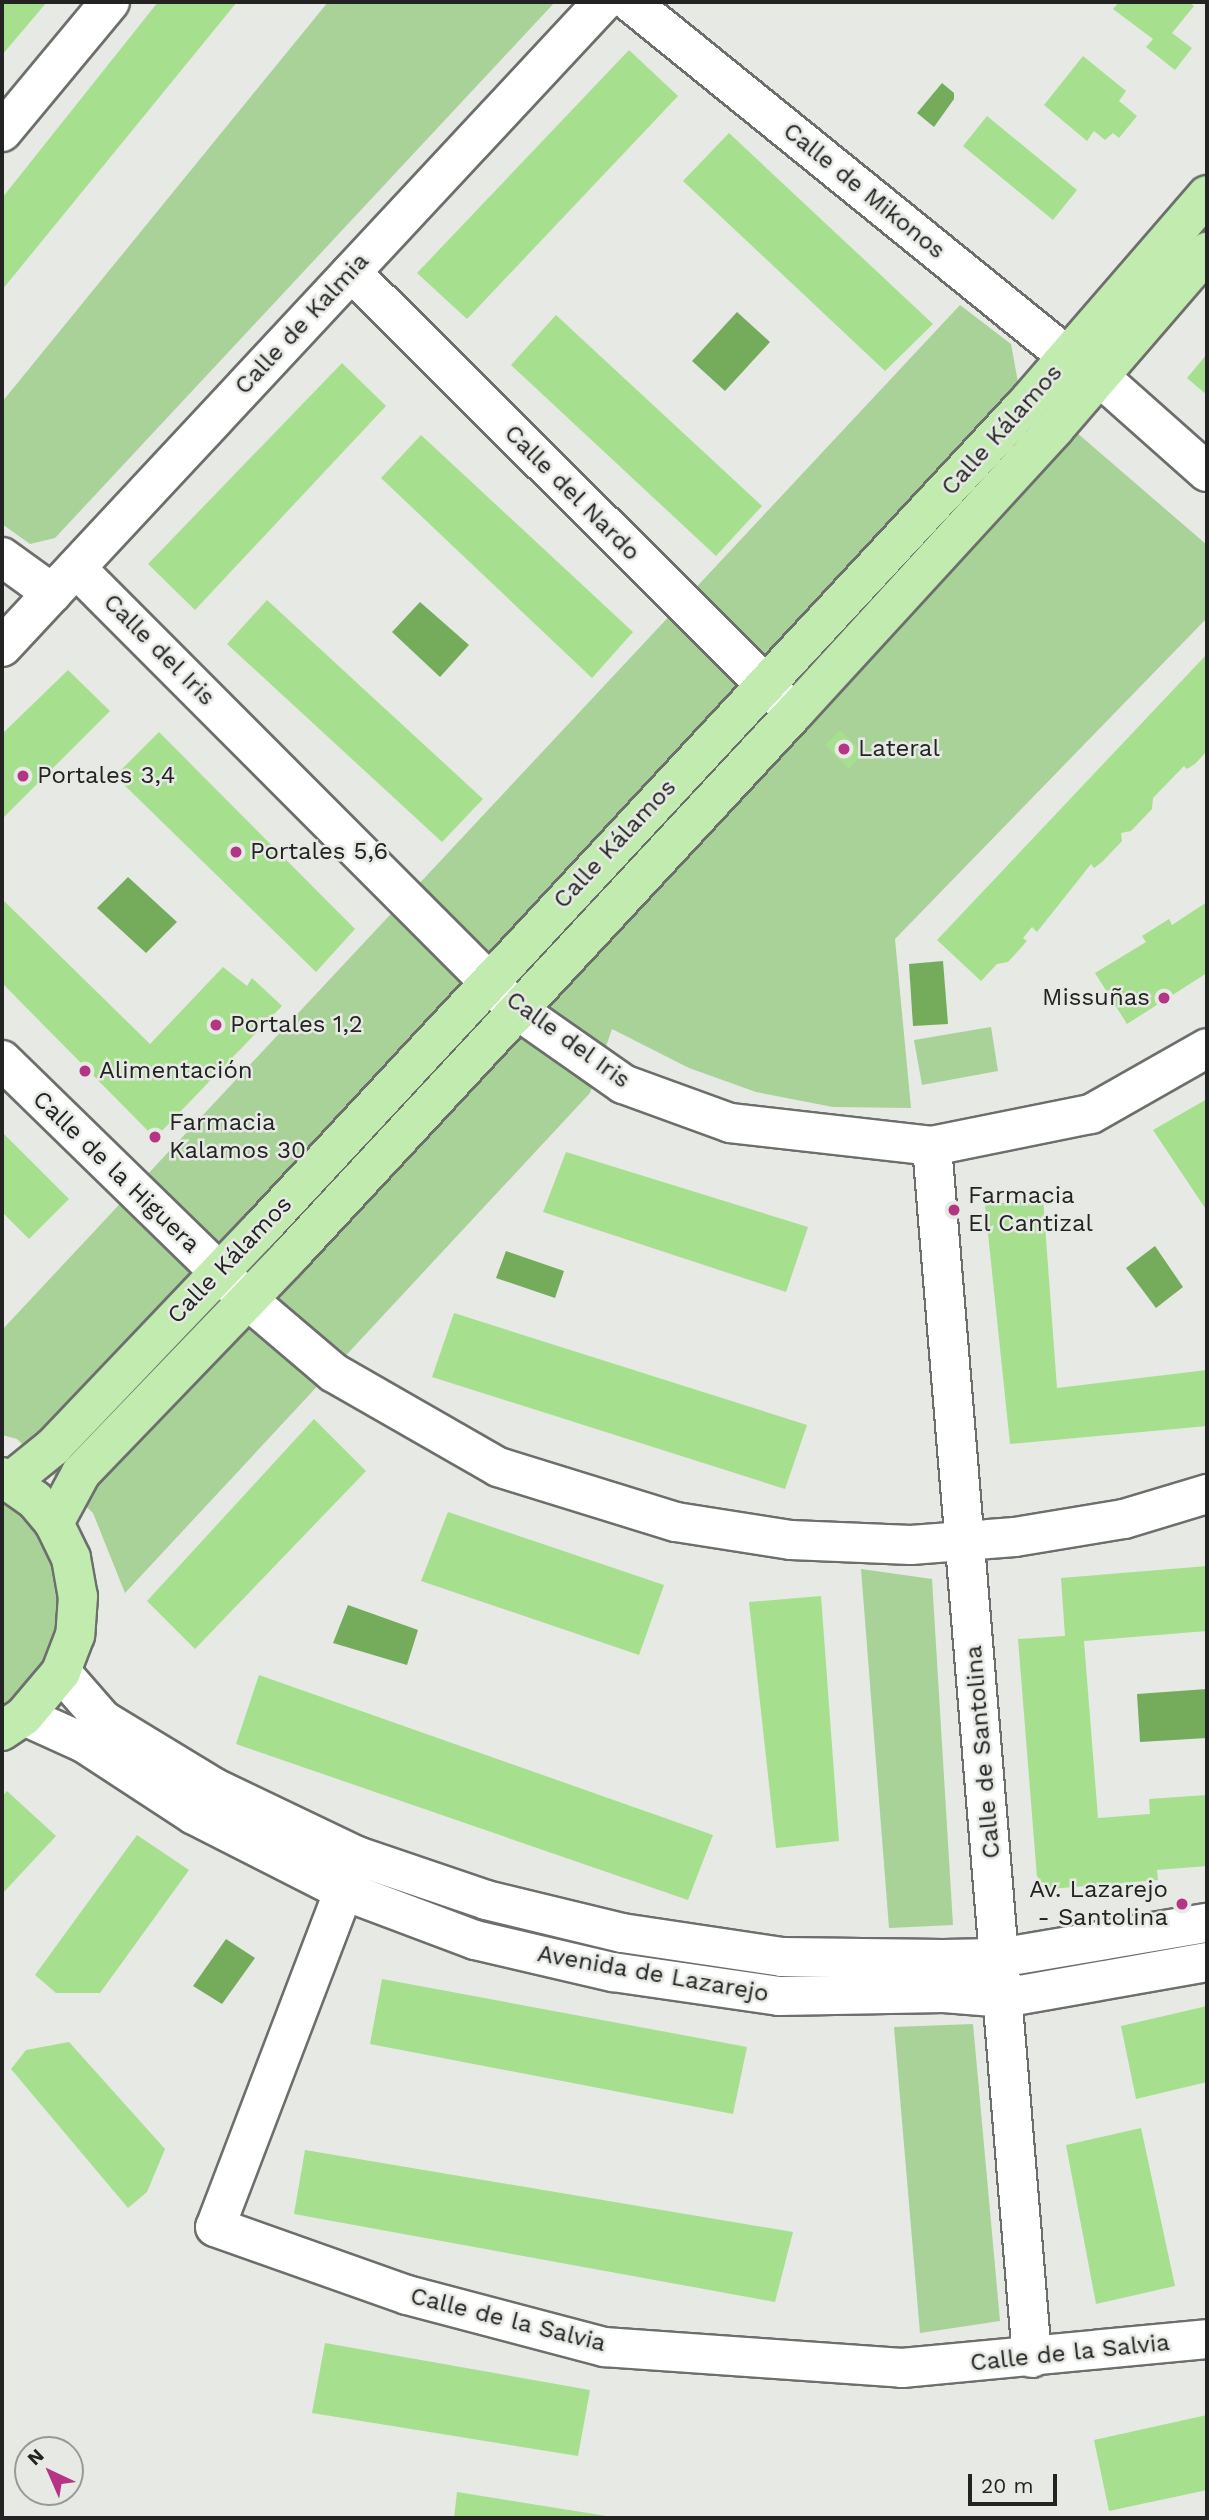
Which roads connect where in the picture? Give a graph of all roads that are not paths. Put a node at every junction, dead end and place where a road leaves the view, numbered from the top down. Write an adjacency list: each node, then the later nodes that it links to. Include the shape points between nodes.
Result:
1 (110, 2): 4 (street)
2 (603, 2): 7 (street, Calle de Kalmia)
3 (631, 2): 8 (street, Calle de Mikonos)
4 (2, 132)
5 (1207, 195): 8 (main road, Calle Kálamos)
6 (1207, 253): 9 (main road, Calle Kálamos)
7 (351, 272): 12 (street, Calle de Kalmia); 14 (street, Calle del Nardo)
8 (1068, 357): 9 (street, Calle de Mikonos); 14 (main road, Calle Kálamos)
9 (1100, 377): 10 (street, Calle de Mikonos); 15 (main road, Calle Kálamos)
10 (1207, 472)
11 (2, 558): 12 (street, Calle del Iris)
12 (64, 580): 13 (street, Calle de Kalmia); 16 (street, Calle del Iris)
13 (2, 647)
14 (764, 686): 15 (street, Calle del Nardo); 16 (main road, Calle Kálamos)
15 (794, 713): 17 (main road, Calle Kálamos)
16 (488, 979): 17 (street, Calle del Iris); 21 (main road, Calle Kálamos)
17 (516, 1009): 20 (street, Calle del Iris, via 623,1084 730,1123); 22 (main road, Calle Kálamos)
18 (1207, 1048): 20 (street, Calle del Iris, via 1091,1114)
19 (2, 1060): 21 (street, Calle de la Higuera)
20 (932, 1146): 26 (street, Calle de Santolina)
21 (218, 1272): 22 (street, Calle de la Higuera); 23 (main road, Calle Kálamos, via 53,1447)
22 (247, 1299): 25 (main road, Calle Kálamos, via 81,1473); 26 (street, Calle de la Higuera, via 334,1373 498,1467 676,1522 791,1540 911,1545)
23 (6, 1479): 25 (main road)
24 (1207, 1493): 26 (street, Calle de la Higuera, via 1124,1519)
25 (54, 1523): 27 (main road, via 71,1558 78,1596 75,1635)
26 (966, 1542): 32 (street, Calle de Santolina)
27 (61, 1672): 28 (main road); 29 (street, Avenida de Lazarejo, via 103,1720 212,1787)
28 (13, 1723): 30 (street, Avenida de Lazarejo, via 84,1743 194,1815)
29 (357, 1856): 30 (street, Calle de la Salvia); 32 (street, Avenida de Lazarejo, via 486,1900 622,1933 782,1957)
30 (342, 1890): 34 (street, Avenida de Lazarejo, via 475,1940 613,1972 779,1996 944,1993); 36 (street, Calle de la Salvia, via 215,2227 407,2295 604,2347 902,2368)
31 (1207, 1923): 32 (street, Avenida de Lazarejo)
32 (999, 1958): 34 (street, Calle de Santolina)
33 (1207, 1962): 34 (street, Avenida de Lazarejo)
34 (1003, 1998): 36 (street, Calle de Santolina)
35 (1207, 2339): 36 (street, Calle de la Salvia)
36 (1032, 2358)

